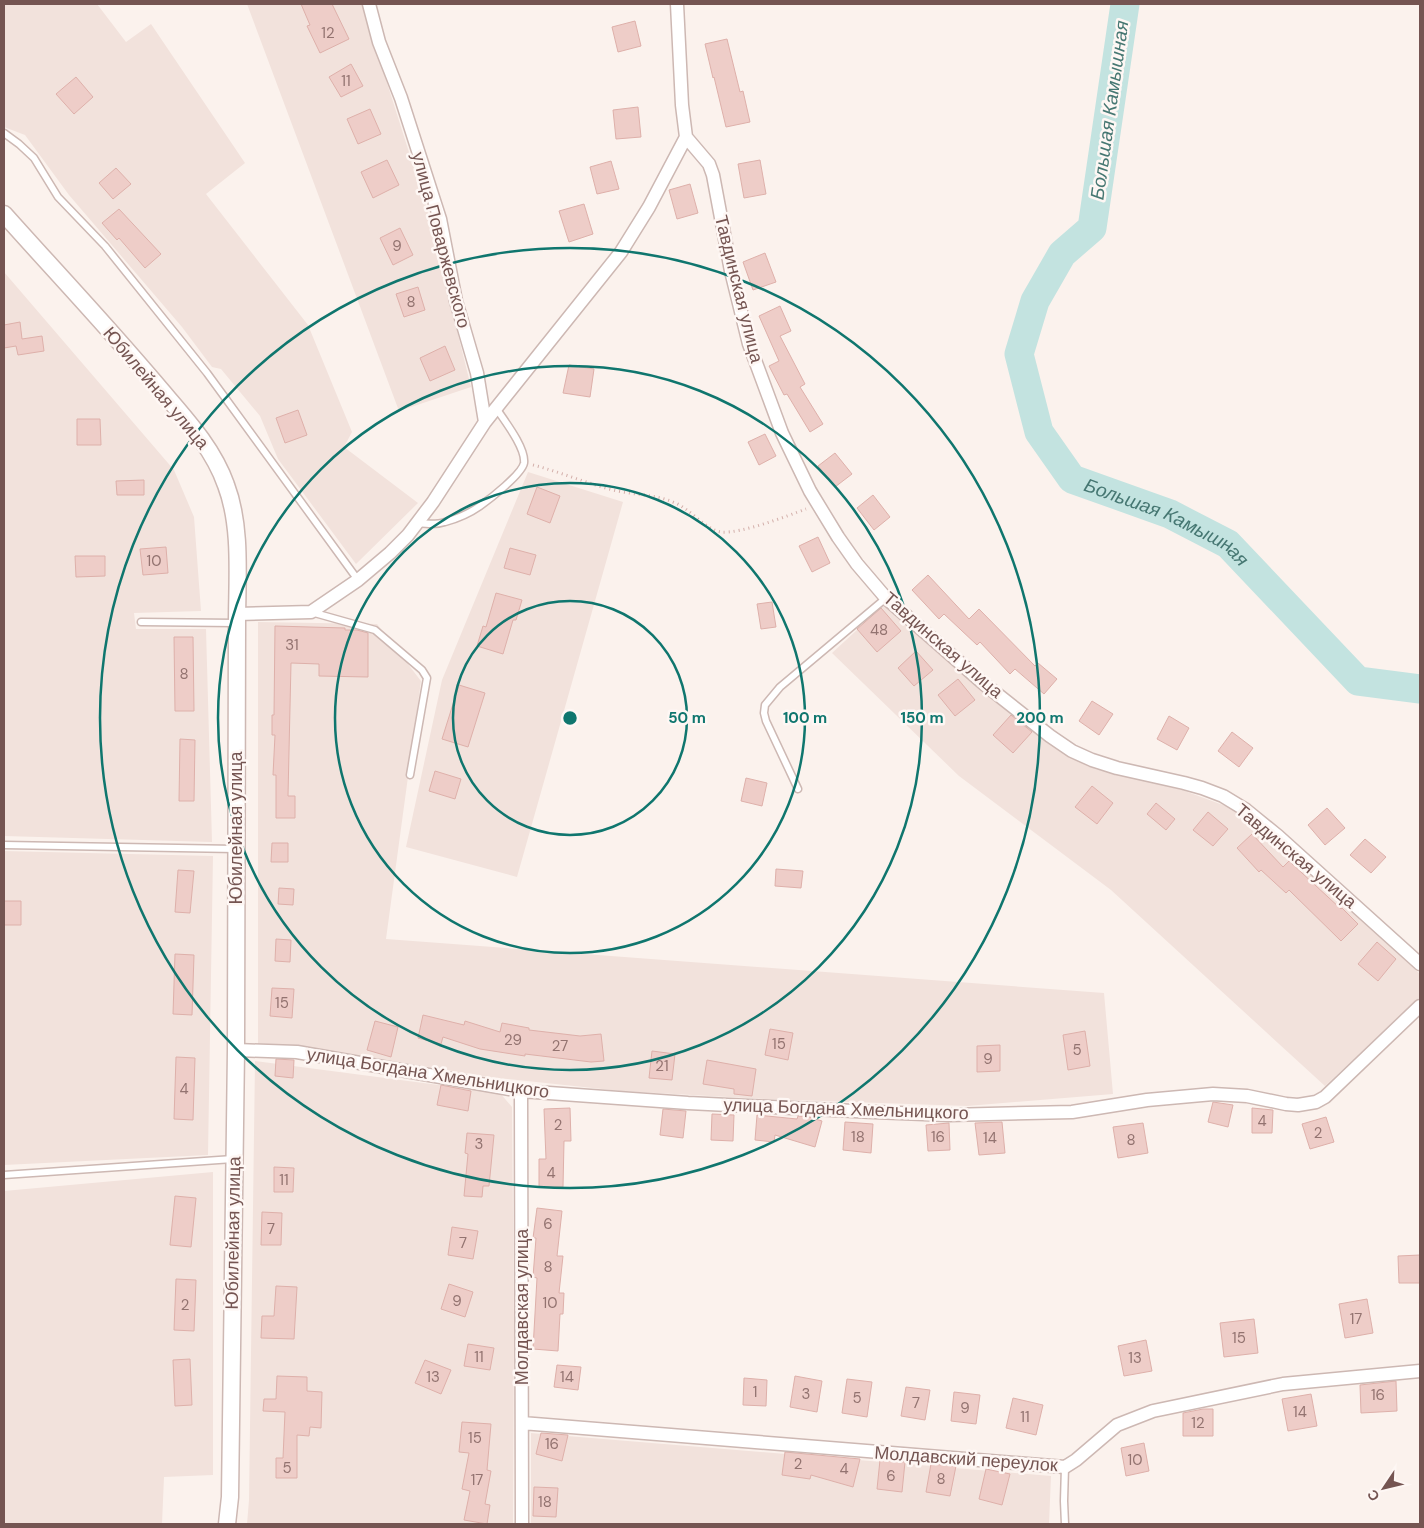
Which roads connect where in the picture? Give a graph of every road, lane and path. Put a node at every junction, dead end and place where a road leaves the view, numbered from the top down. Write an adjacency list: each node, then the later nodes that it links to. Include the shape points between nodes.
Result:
1 (369, 4): 7 (street, улица Поваржевского, via 440,219 456,301 477,373)
2 (677, 4): 4 (street)
3 (4, 134): 11 (lane, via 34,158 58,197 105,246 207,373)
4 (686, 137): 6 (street, via 621,252); 9 (street, Тавдинская улица, via 709,164 713,175 749,344 782,433)
5 (4, 214): 14 (street, Юбилейная улица, via 134,358 189,423 217,463 232,505 235,526)
6 (496, 408): 7 (street); 8 (lane, via 512,432)
7 (485, 422): 10 (street)
8 (524, 462): 9 (path, via 613,490 668,500 720,532 771,521); 10 (lane, via 511,480 480,506 444,523)
9 (818, 504): 12 (street, Тавдинская улица, via 857,564)
10 (418, 523): 11 (street)
11 (358, 580): 13 (street)
12 (886, 598): 17 (lane, via 780,687 765,705 766,721); 20 (street, Тавдинская улица, via 983,683 1072,751 1117,768 1202,788 1246,810)
13 (311, 612): 14 (street); 16 (lane, via 375,630 427,678)
14 (237, 618): 15 (lane); 19 (street, Юбилейная улица)
15 (141, 622)
16 (410, 775)
17 (798, 789)
18 (4, 845): 19 (lane)
19 (236, 849): 22 (street, Юбилейная улица)
20 (1420, 964)
21 (1420, 1006): 23 (street, улица Богдана Хмельницкого, via 1325,1097 1298,1105 1213,1094 1072,1112 949,1115 688,1103)
22 (236, 1050): 23 (street, улица Богдана Хмельницкого, via 297,1052); 24 (street, Юбилейная улица)
23 (521, 1091): 27 (street, Молдавская улица)
24 (233, 1158): 25 (lane); 29 (street, Юбилейная улица, via 230,1497)
25 (4, 1175)
26 (1420, 1371): 28 (street, Молдавский переулок, via 1283,1384 1153,1411 1117,1425)
27 (522, 1423): 28 (street, Молдавский переулок); 30 (street, Молдавская улица)
28 (1065, 1467): 31 (lane)
29 (227, 1524)
30 (522, 1524)
31 (1065, 1524)

